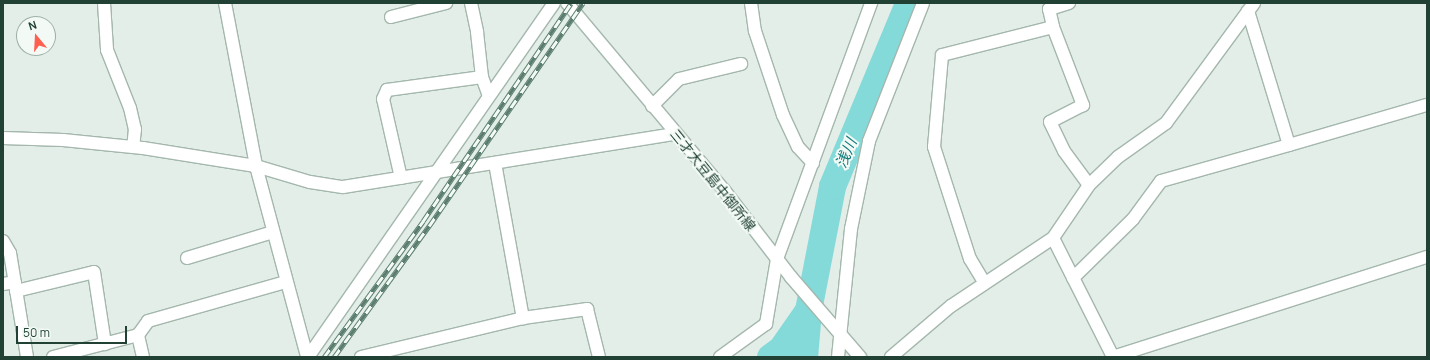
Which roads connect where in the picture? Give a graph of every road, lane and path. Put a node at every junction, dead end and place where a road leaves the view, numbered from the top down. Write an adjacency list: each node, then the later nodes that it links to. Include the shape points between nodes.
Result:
1 (104, 3): 22 (street, via 107,50 130,108 135,129)
2 (225, 3): 25 (street)
3 (446, 3): 12 (street)
4 (471, 3): 15 (street)
5 (554, 3): 16 (street)
6 (567, 3): 18 (street, 三才大豆島中御所線)
7 (751, 3): 23 (street, via 755,30 783,115 798,147)
8 (871, 3): 23 (street)
9 (923, 3): 41 (street, via 869,141 851,229)
10 (1070, 3): 13 (street, via 1049,9)
11 (1251, 7): 21 (street); 28 (street, via 1166,123 1118,158)
12 (391, 17)
13 (1053, 27): 28 (street, via 1083,105 1050,122 1064,150); 37 (street, via 942,55 934,147 970,259)
14 (741, 64): 18 (street, via 679,79)
15 (482, 77): 16 (street); 27 (street, via 387,90 383,99)
16 (489, 96): 26 (street)
17 (1427, 105): 21 (street)
18 (652, 106): 19 (street, 三才大豆島中御所線)
19 (676, 134): 24 (street); 34 (street, 三才大豆島中御所線)
20 (3, 138): 22 (street, via 63,140)
21 (1289, 145): 35 (street, via 1161,181 1133,220)
22 (133, 147): 25 (street)
23 (813, 163): 34 (street)
24 (495, 164): 26 (street); 39 (street)
25 (256, 166): 27 (street, via 310,182 343,187); 29 (street)
26 (437, 171): 27 (street); 46 (street)
27 (401, 178)
28 (1089, 185): 30 (street)
29 (273, 232): 33 (street); 36 (street)
30 (1053, 238): 35 (street); 37 (street)
31 (3, 242): 38 (street, via 10,253)
32 (1427, 257): 53 (street)
33 (187, 258)
34 (777, 259): 41 (street, 三才大豆島中御所線); 49 (street, via 766,324)
35 (1073, 278): 53 (street)
36 (286, 282): 40 (street, via 148,321); 46 (street)
37 (984, 282): 52 (street, via 951,306)
38 (11, 286): 42 (street, via 94,272); 43 (street)
39 (523, 318): 47 (street); 48 (street, via 587,309)
40 (138, 335): 42 (street); 45 (street)
41 (842, 337): 50 (street); 51 (street, 三才大豆島中御所線)
42 (105, 344): 44 (street)
43 (27, 357)
44 (53, 357)
45 (143, 357)
46 (307, 357)
47 (361, 357)
48 (599, 357)
49 (720, 357)
50 (838, 357)
51 (860, 357)
52 (891, 357)
53 (1113, 357)

